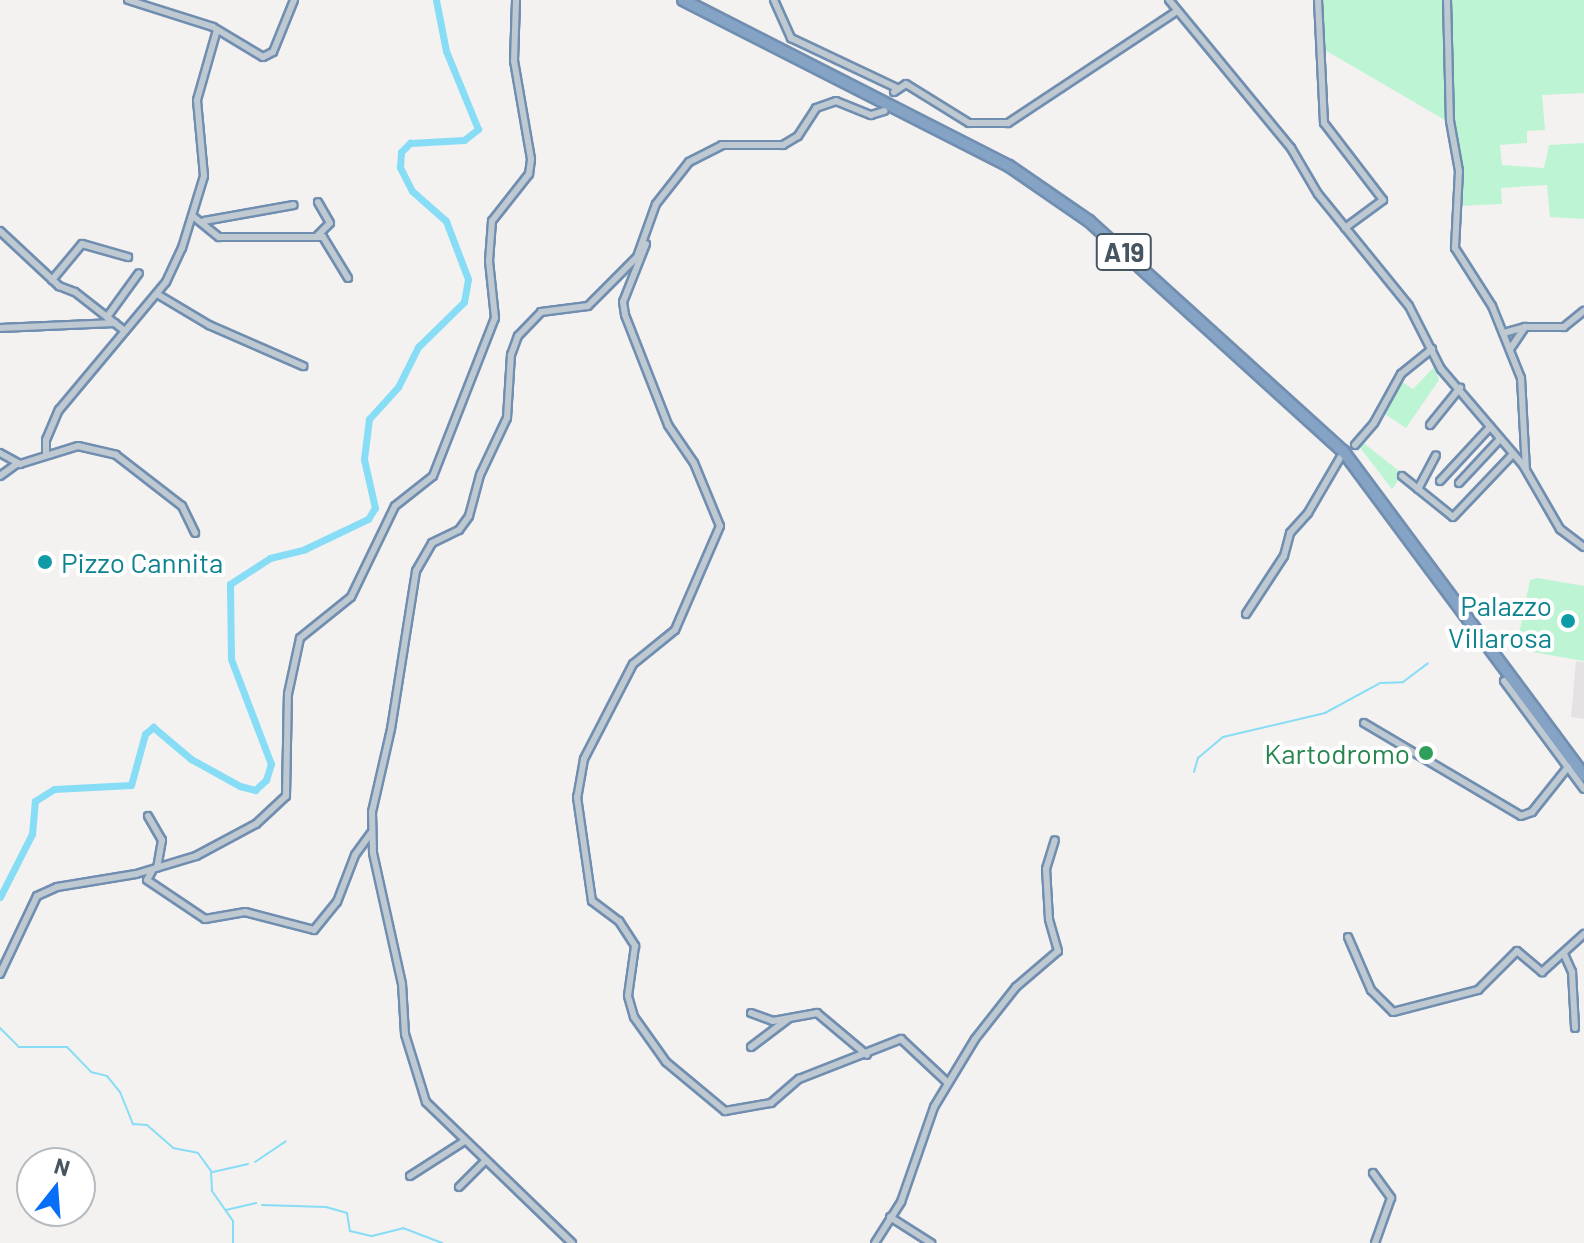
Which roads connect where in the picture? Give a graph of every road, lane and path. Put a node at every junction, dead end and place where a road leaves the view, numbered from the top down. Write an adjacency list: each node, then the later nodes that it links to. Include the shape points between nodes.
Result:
1 (128, 0): 11 (street)
2 (294, 0): 11 (street, via 269,56 243,48)
3 (516, 0): 65 (street, via 514,61 529,174 492,221 489,261 495,318 433,476 395,506 351,597 300,638 288,694 286,796 256,824 208,851)
4 (683, 0): 60 (highway, A19, via 1009,166 1089,221 1343,451)
5 (696, 0): 58 (highway, A19, via 1019,165 1090,214 1346,446)
6 (774, 0): 10 (street, via 791,38 896,90 913,86 972,124 1008,123)
7 (1169, 0): 10 (street)
8 (1318, 0): 17 (street, via 1324,123 1383,200)
9 (1447, 0): 32 (street, via 1450,121 1459,171 1455,248)
10 (1177, 11): 17 (street, via 1291,148)
11 (217, 30): 15 (street, via 198,85 196,125 204,176)
12 (884, 111): 20 (street, via 871,115 836,101 816,108 798,136 783,145 722,145 700,153 663,193)
13 (318, 202): 19 (street, via 330,223)
14 (294, 205): 16 (street)
15 (194, 217): 16 (street); 25 (street)
16 (204, 221): 19 (street, via 219,237)
17 (1345, 228): 34 (street, via 1409,306)
18 (0, 231): 24 (street)
19 (317, 236): 23 (street, via 328,240)
20 (646, 242): 63 (street, via 588,306 541,312 513,345 507,418 480,475 469,516 459,530 432,543 416,571); 74 (street, via 623,302 625,315 668,425 694,463 720,526 675,630 633,664 584,759 577,797 592,901 619,921 635,946 628,996 634,1017 666,1062 725,1111 771,1103 799,1079)
21 (128, 257): 24 (street, via 82,244)
22 (139, 273): 27 (street)
23 (348, 278)
24 (52, 280): 27 (street)
25 (157, 294): 30 (street); 35 (street, via 209,325)
26 (1584, 311): 31 (street, via 1564,327)
27 (107, 317): 28 (street)
28 (115, 323): 29 (street); 30 (street)
29 (0, 328)
30 (125, 331): 42 (street, via 59,410)
31 (1515, 332): 32 (street); 33 (street)
32 (1504, 333): 33 (street)
33 (1511, 348): 47 (street, via 1521,378)
34 (1432, 349): 36 (street, via 1441,369); 40 (street, via 1401,374)
35 (303, 366)
36 (1460, 388): 37 (street); 38 (street)
37 (1430, 425)
38 (1490, 427): 39 (street); 50 (street)
39 (1500, 439): 43 (street); 51 (street)
40 (1355, 445)
41 (0, 453): 46 (street)
42 (46, 453): 46 (street); 53 (street, via 78,446 122,457 182,506)
43 (1513, 454): 47 (street); 52 (street, via 1453,517)
44 (1436, 455): 52 (street)
45 (1340, 458): 55 (street, via 1290,533 1277,569)
46 (18, 463): 48 (street)
47 (1526, 469): 54 (street, via 1555,521)
48 (0, 476)
49 (1402, 476): 52 (street)
50 (1440, 481)
51 (1459, 483)
52 (1418, 489)
53 (195, 533)
54 (1584, 547)
55 (1246, 614)
56 (1504, 681): 59 (street)
57 (1364, 723): 59 (street, via 1521,816 1532,812)
58 (1584, 765)
59 (1568, 767): 61 (street)
60 (1584, 775)
61 (1584, 789)
62 (148, 816): 65 (street, via 162,840)
63 (371, 833): 65 (street, via 355,855 337,902 314,930 245,912 205,919 147,880); 76 (street, via 417,1084 426,1102)
64 (1055, 840): 75 (street, via 1046,869 1049,919 1058,951 1002,1002)
65 (155, 868): 69 (street, via 37,896)
66 (1584, 934): 68 (street)
67 (1348, 937): 68 (street, via 1371,990 1393,1012 1478,990 1517,951 1542,972)
68 (1564, 954): 72 (street, via 1572,972)
69 (0, 974)
70 (751, 1013): 71 (street, via 763,1021)
71 (791, 1017): 73 (street); 74 (street, via 817,1013)
72 (1575, 1028)
73 (751, 1047)
74 (867, 1055): 75 (street, via 906,1040)
75 (948, 1083): 81 (street, via 901,1202)
76 (463, 1142): 77 (street); 79 (street)
77 (484, 1162): 80 (street); 82 (street)
78 (1373, 1173): 85 (street, via 1391,1198)
79 (410, 1176)
80 (459, 1187)
81 (890, 1217): 83 (street); 84 (street)
82 (572, 1243)
83 (875, 1243)
84 (931, 1243)
85 (1375, 1243)

